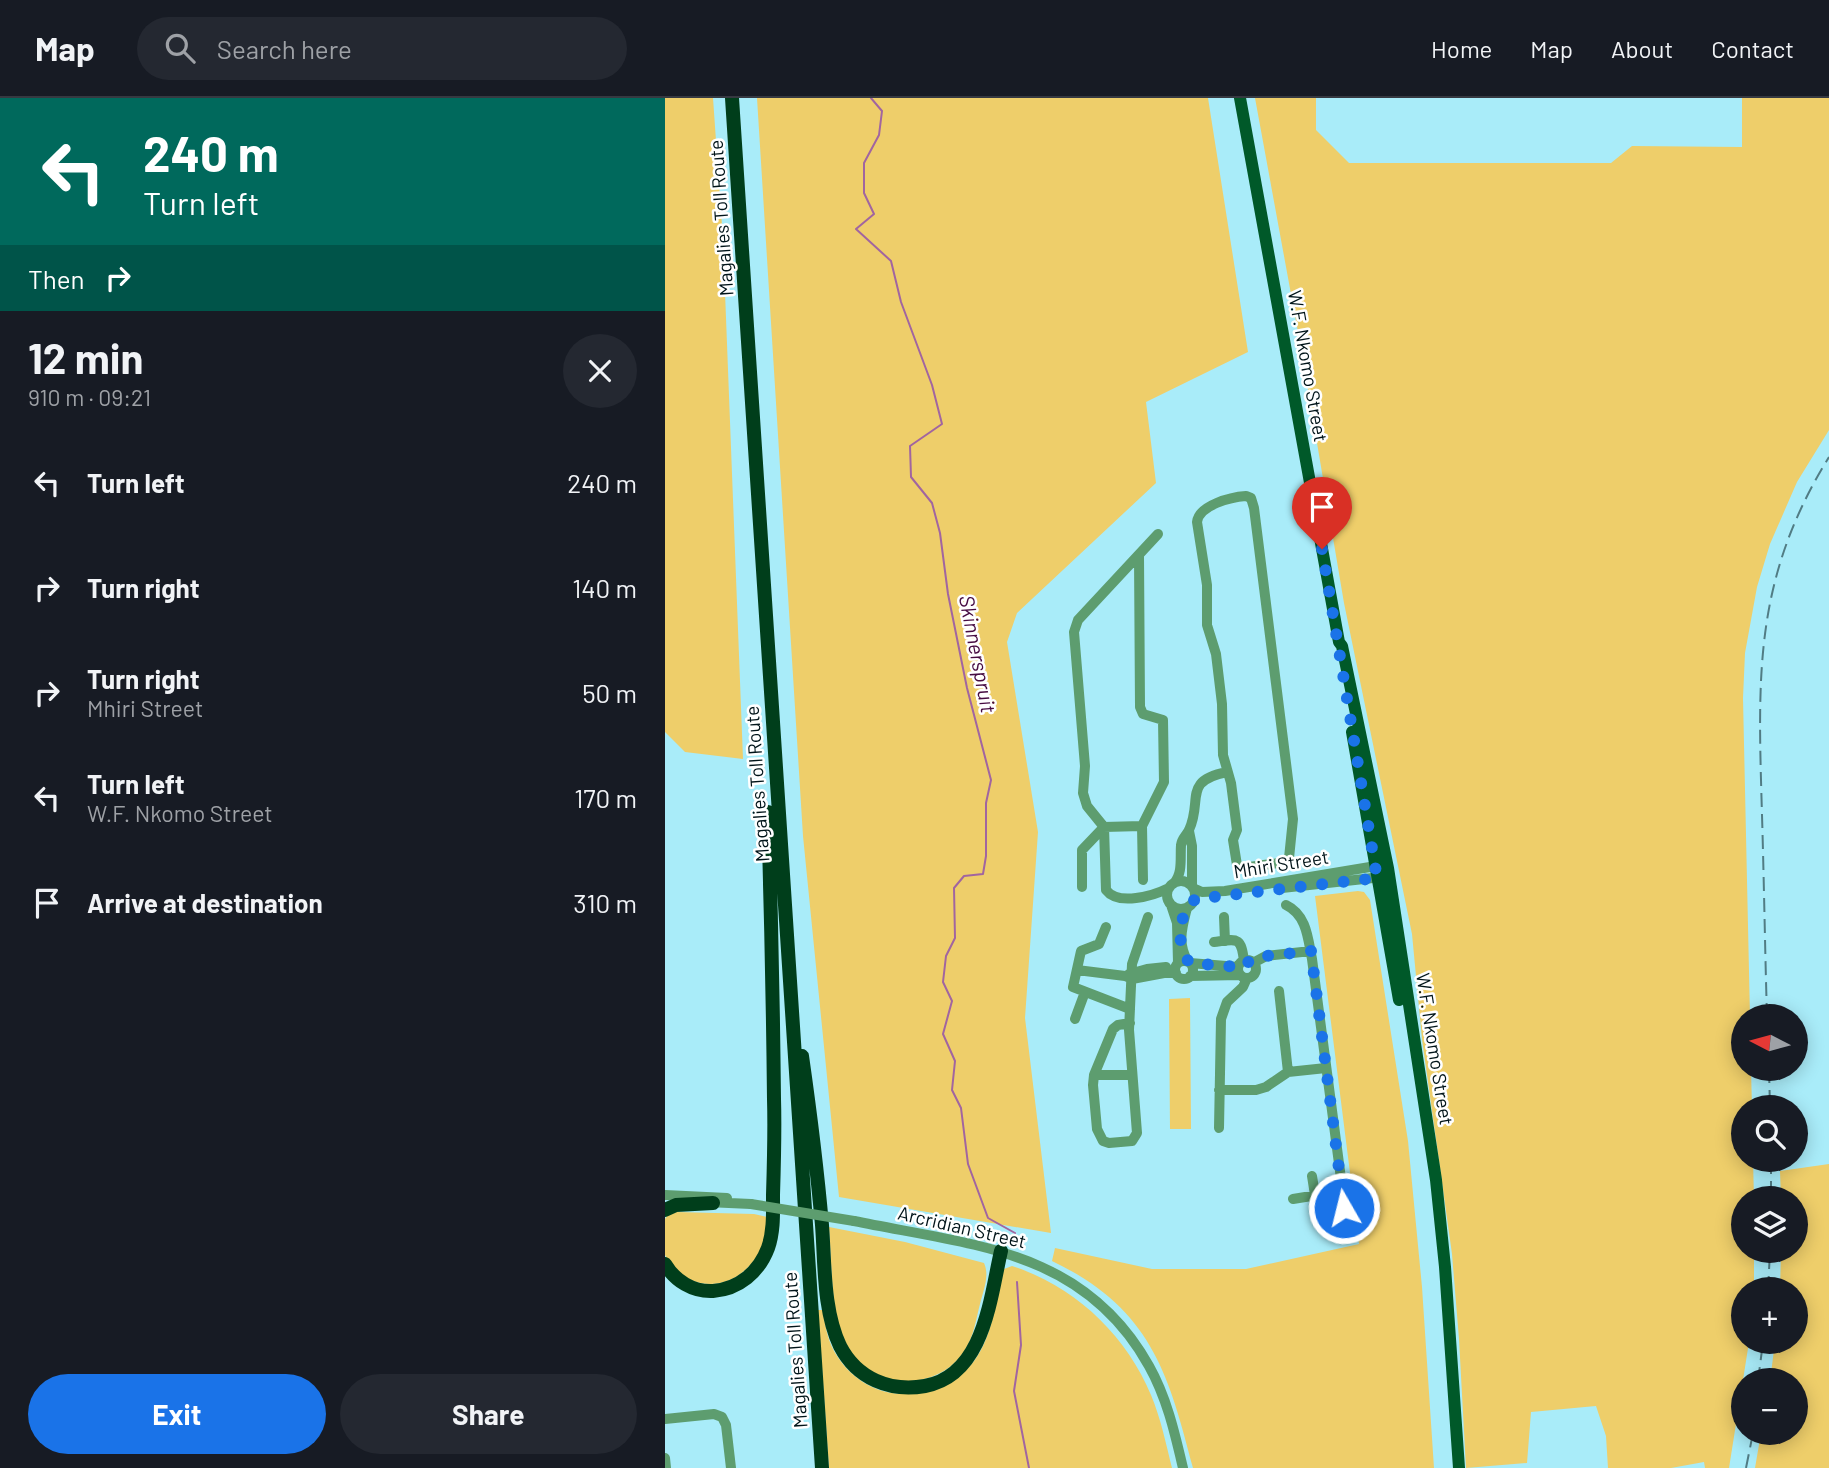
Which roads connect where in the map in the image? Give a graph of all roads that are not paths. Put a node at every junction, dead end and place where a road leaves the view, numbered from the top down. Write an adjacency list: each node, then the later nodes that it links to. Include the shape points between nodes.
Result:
1 (724, 98): 6 (highway, Magalies Toll Route)
2 (732, 98): 6 (highway, Magalies Toll Route)
3 (1240, 98): 12 (main road, W.F. Nkomo Street)
4 (1158, 534): 5 (street)
5 (1139, 556): 8 (street, via 1078,620 1074,632 1083,793); 9 (street, via 1140,707 1146,715 1163,720 1164,782)
6 (771, 769): 52 (highway, via 830,1311 840,1346 861,1373 888,1386 918,1387 948,1377 961,1367 978,1341); 53 (highway, via 775,1133 769,1246 744,1281 714,1291 690,1287); 58 (highway, Magalies Toll Route); 59 (highway, Magalies Toll Route)
7 (1227, 772): 7 (street, via 1198,516 1204,509 1246,496 1254,508 1292,813 1286,862 1242,868 1237,864 1233,840 1237,831); 10 (street, via 1202,781)
8 (1104, 827): 9 (street); 15 (street, via 1082,850); 18 (street, via 1106,890 1115,897)
9 (1142, 827): 13 (street)
10 (1188, 831): 11 (street); 14 (street, via 1182,842 1179,874)
11 (1192, 859): 16 (street); 17 (street, via 1196,877)
12 (1382, 871): 16 (street, Mhiri Street); 17 (street, Mhiri Street); 61 (main road, W.F. Nkomo Street, via 1441,1222)
13 (1143, 880)
14 (1171, 886): 16 (street, via 1185,881); 18 (street); 19 (street)
15 (1082, 887)
16 (1193, 891): 17 (street, Mhiri Street); 21 (street)
17 (1209, 892)
18 (1143, 897): 19 (street)
19 (1170, 904): 21 (street); 26 (street, via 1177,923)
20 (1286, 905): 25 (street, via 1304,922)
21 (1187, 908): 26 (street)
22 (1148, 916): 30 (street)
23 (1224, 917): 27 (street, via 1220,942 1242,944)
24 (1106, 928): 28 (street, via 1098,944 1081,951)
25 (1311, 951): 27 (street, via 1266,956); 36 (street)
26 (1181, 966): 29 (street); 29 (street, via 1182,979); 30 (street)
27 (1244, 969): 29 (street); 40 (street, via 1243,987 1227,1002 1221,1019)
28 (1077, 970): 30 (street); 32 (street, via 1073,986)
29 (1214, 970)
30 (1130, 976): 33 (street)
31 (1279, 991): 37 (street)
32 (1085, 992): 33 (street); 34 (street)
33 (1130, 1009): 35 (street)
34 (1075, 1019)
35 (1129, 1023): 38 (street, via 1113,1029); 39 (street)
36 (1326, 1068): 37 (street); 43 (street)
37 (1288, 1072): 40 (street, via 1262,1089)
38 (1094, 1075): 39 (street); 39 (street, via 1097,1129 1109,1143 1132,1141 1137,1133)
39 (1132, 1075)
40 (1219, 1090): 41 (street)
41 (1219, 1128)
42 (1313, 1176): 45 (street)
43 (1342, 1191): 45 (street); 51 (street)
44 (665, 1195): 49 (street, Arcridian Street, via 712,1196)
45 (1315, 1195): 46 (street)
46 (1293, 1199)
47 (665, 1202): 48 (street, Arcridian Street)
48 (713, 1203): 49 (street, Arcridian Street); 50 (highway, via 675,1205)
49 (747, 1203): 52 (street, Arcridian Street, bridge)
50 (665, 1210)
51 (1347, 1224)
52 (1001, 1251): 60 (street, Arcridian Street, via 1057,1273 1116,1320 1150,1367)
53 (665, 1264)
54 (665, 1419): 57 (street, via 722,1417)
55 (665, 1458): 56 (street)
56 (666, 1468)
57 (731, 1468)
58 (814, 1468)
59 (822, 1468)
60 (1183, 1468)
61 (1457, 1468)

